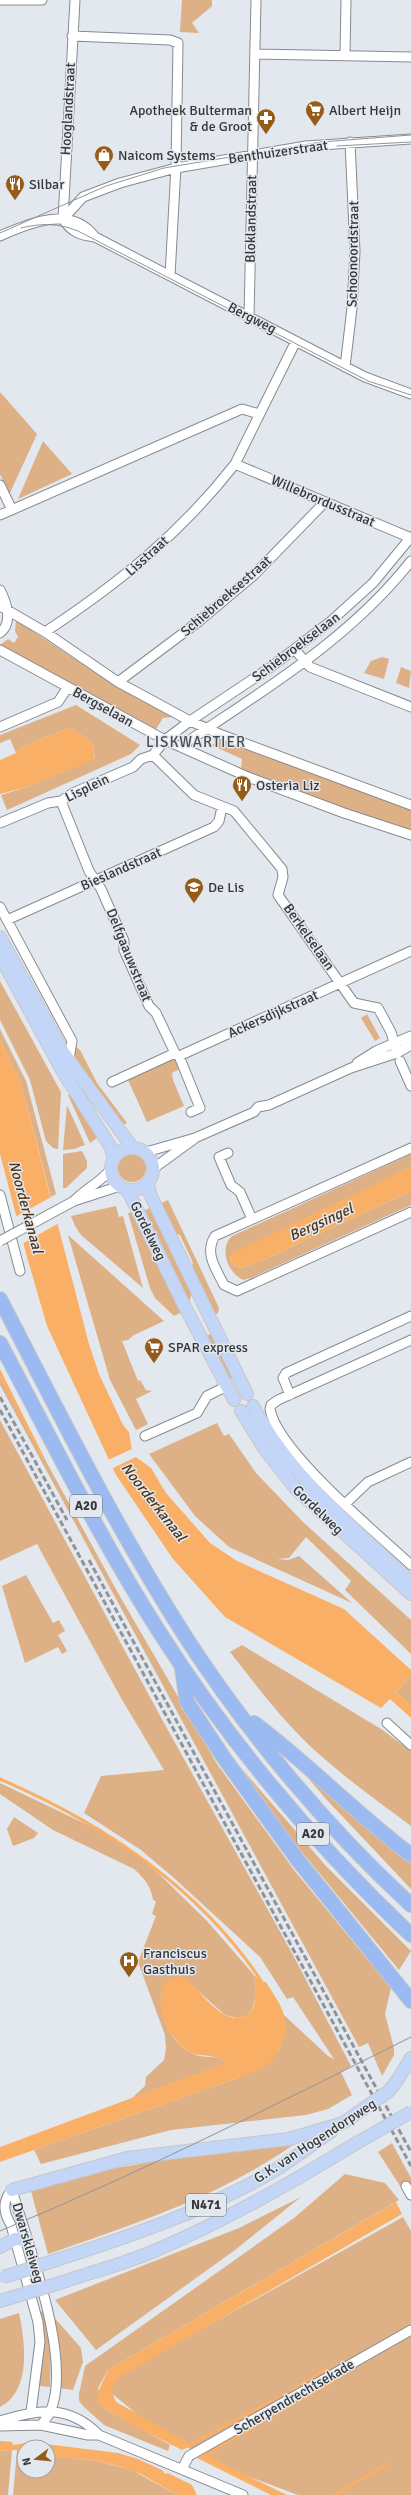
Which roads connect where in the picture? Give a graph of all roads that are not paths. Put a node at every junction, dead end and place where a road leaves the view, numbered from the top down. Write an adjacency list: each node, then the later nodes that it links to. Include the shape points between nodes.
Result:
1 (0, 0): 2 (street)
2 (42, 0)
3 (75, 0): 6 (street, Hooglandstraat)
4 (256, 0): 7 (street, Bloklandstraat)
5 (346, 0): 8 (street)
6 (72, 36): 13 (street, via 170,40 178,43); 14 (street, Hooglandstraat)
7 (256, 54): 8 (street); 12 (street, Bloklandstraat)
8 (345, 55): 9 (street)
9 (411, 57)
10 (411, 138): 11 (street, Benthuizerstraat)
11 (350, 142): 12 (street, Benthuizerstraat); 19 (street, Schoonoordstraat, via 355,251)
12 (253, 155): 13 (street, Benthuizerstraat); 17 (street, Bloklandstraat)
13 (176, 168): 14 (street, Benthuizerstraat, via 120,183 91,194 76,203); 16 (street)
14 (63, 219): 15 (street, Bergweg, via 41,221); 16 (street, Bergweg, via 81,224 94,237)
15 (0, 236)
16 (170, 276): 17 (street, Bergweg)
17 (249, 317): 18 (street, Bergweg)
18 (296, 341): 19 (street, Bergweg); 21 (street, Lisstraat)
19 (345, 367): 20 (street, Bergweg, via 380,384)
20 (411, 394)
21 (259, 414): 22 (street, Lisstraat); 25 (street, via 242,409 134,454)
22 (235, 464): 24 (street, Willebrordusstraat); 31 (street, Lisstraat, via 181,526 155,550 104,592)
23 (0, 485): 25 (street)
24 (325, 502): 27 (street, Willebrordusstraat); 36 (street, Schiebroeksestraat, via 254,575 198,622)
25 (12, 510): 26 (street)
26 (0, 515)
27 (411, 537): 34 (street, Schiebroekselaan, via 373,583 332,621)
28 (411, 562): 35 (street, Schiebroekselaan, via 364,614)
29 (0, 590): 30 (street)
30 (3, 608): 31 (street); 32 (street, via 7,623)
31 (45, 632): 36 (street)
32 (0, 633)
33 (0, 650): 37 (street, Bergselaan)
34 (295, 650): 35 (street); 39 (street, Schiebroekselaan)
35 (304, 662): 38 (street, via 310,667); 41 (street, Schiebroekselaan)
36 (118, 682): 39 (street)
37 (68, 687): 40 (street, via 58,702); 42 (street, Bergselaan)
38 (411, 707)
39 (190, 721): 41 (street); 42 (street, Schiebroekselaan)
40 (0, 727)
41 (206, 729): 43 (street, Schiebroekselaan); 46 (street)
42 (165, 740): 43 (street, Bergselaan); 44 (street, Lisplein)
43 (181, 746): 49 (street, Bergselaan, via 248,777)
44 (152, 755): 45 (street, Lisplein, via 141,759 133,767 73,793); 47 (street, via 194,795)
45 (61, 801): 48 (street, Lisplein, via 48,803); 50 (street, Delfgaauwstraat, via 78,840 78,847)
46 (411, 805)
47 (222, 807): 50 (street, Bieslandstraat, via 218,824); 56 (street, Berkelselaan, via 234,811 282,869 283,877 278,895)
48 (0, 823)
49 (411, 835)
50 (95, 881): 52 (street, Bieslandstraat); 60 (street, Delfgaauwstraat, via 124,941 124,950 149,1006 156,1013)
51 (0, 907): 52 (street)
52 (7, 920): 62 (street, via 72,1041)
53 (0, 937): 62 (main road)
54 (411, 951): 56 (street, Ackersdijkstraat)
55 (0, 956): 72 (main road, via 60,1066 110,1146)
56 (341, 983): 58 (street, Berkelselaan, via 354,1003 378,1008); 60 (street, Ackersdijkstraat)
57 (411, 1036): 58 (street)
58 (395, 1042): 61 (street, Berkelselaan); 63 (street)
59 (411, 1045): 61 (street)
60 (177, 1055): 64 (street, Ackersdijkstraat); 66 (street, Delfgaauwstraat, via 203,1107)
61 (399, 1057): 63 (street); 65 (street, Berkelselaan)
62 (69, 1060): 68 (main road)
63 (351, 1068): 67 (street, via 269,1105 258,1107 254,1112)
64 (112, 1082)
65 (411, 1086)
66 (191, 1112)
67 (195, 1138): 70 (street); 73 (street)
68 (132, 1147): 70 (main road); 72 (main road, via 121,1150)
69 (411, 1148): 79 (street)
70 (146, 1152): 73 (main road)
71 (228, 1153): 79 (street, via 219,1157 231,1184 240,1192)
72 (112, 1164): 75 (main road, via 113,1179); 76 (street, via 103,1178)
73 (154, 1168): 74 (main road)
74 (148, 1183): 75 (main road, via 138,1189); 87 (main road, Gordelweg, via 150,1194)
75 (124, 1188): 76 (street); 86 (main road, Gordelweg)
76 (86, 1194): 80 (street, bridge)
77 (0, 1195): 81 (street)
78 (411, 1212): 79 (street, via 234,1291 224,1285 211,1257 210,1246 215,1236)
79 (252, 1219)
80 (0, 1241)
81 (20, 1271)
82 (0, 1299): 99 (highway, A20, via 133,1550 186,1637)
83 (411, 1316): 88 (street, via 286,1373 283,1378)
84 (411, 1340): 88 (street)
85 (0, 1343): 98 (highway, A20, via 106,1544)
86 (226, 1386): 89 (main road, Gordelweg); 92 (street, via 207,1396 197,1413)
87 (247, 1394)
88 (290, 1394): 94 (street, Gordelweg, via 270,1406 271,1414 301,1460)
89 (234, 1400)
90 (253, 1406): 96 (main road, Gordelweg, via 276,1442 311,1488)
91 (241, 1411): 97 (main road, Gordelweg, via 267,1453 295,1488)
92 (145, 1436)
93 (411, 1462): 94 (street, via 368,1482)
94 (345, 1504): 95 (street, Gordelweg)
95 (411, 1565)
96 (411, 1582)
97 (411, 1594)
98 (181, 1665): 104 (highway, A20, via 277,1792 333,1856); 105 (highway, A20, via 187,1702 224,1758 297,1859)
99 (240, 1712): 102 (highway, A20, via 286,1747 372,1826); 103 (highway, A20, via 321,1811)
100 (387, 1723): 101 (street)
101 (411, 1745)
102 (411, 1855)
103 (411, 1905)
104 (411, 1935)
105 (411, 2001)
106 (411, 2058): 108 (main road, G.K. van Hogendorpweg / N471, bridge, via 389,2091)
107 (411, 2112): 117 (main road, G.K. van Hogendorpweg / N471, bridge, via 281,2189 198,2232 150,2253)
108 (343, 2124): 110 (main road, via 289,2140 127,2158); 116 (main road, G.K. van Hogendorpweg / N471, bridge, via 267,2175 191,2212 140,2232)
109 (406, 2186): 112 (street)
110 (12, 2190): 111 (street); 113 (street, Dwarskleiweg, via 5,2201); 114 (street, Dwarskleiweg)
111 (0, 2193)
112 (411, 2195)
113 (3, 2214): 114 (street, Dwarskleiweg)
114 (21, 2240): 115 (main road); 119 (street, Dwarskleiweg, via 55,2342 57,2358); 120 (street, Dwarskleiweg, via 40,2342)
115 (0, 2247)
116 (2, 2278)
117 (5, 2299)
118 (411, 2330): 125 (street, Scherpendrechtsekade, via 189,2456)
119 (51, 2411): 120 (street); 123 (street, Dwarskleiweg); 124 (street, via 89,2424)
120 (31, 2412): 121 (street); 123 (street)
121 (0, 2421)
122 (0, 2426): 123 (street)
123 (41, 2426): 124 (street)
124 (99, 2435): 125 (street)
125 (182, 2469): 126 (street)
126 (243, 2495)

